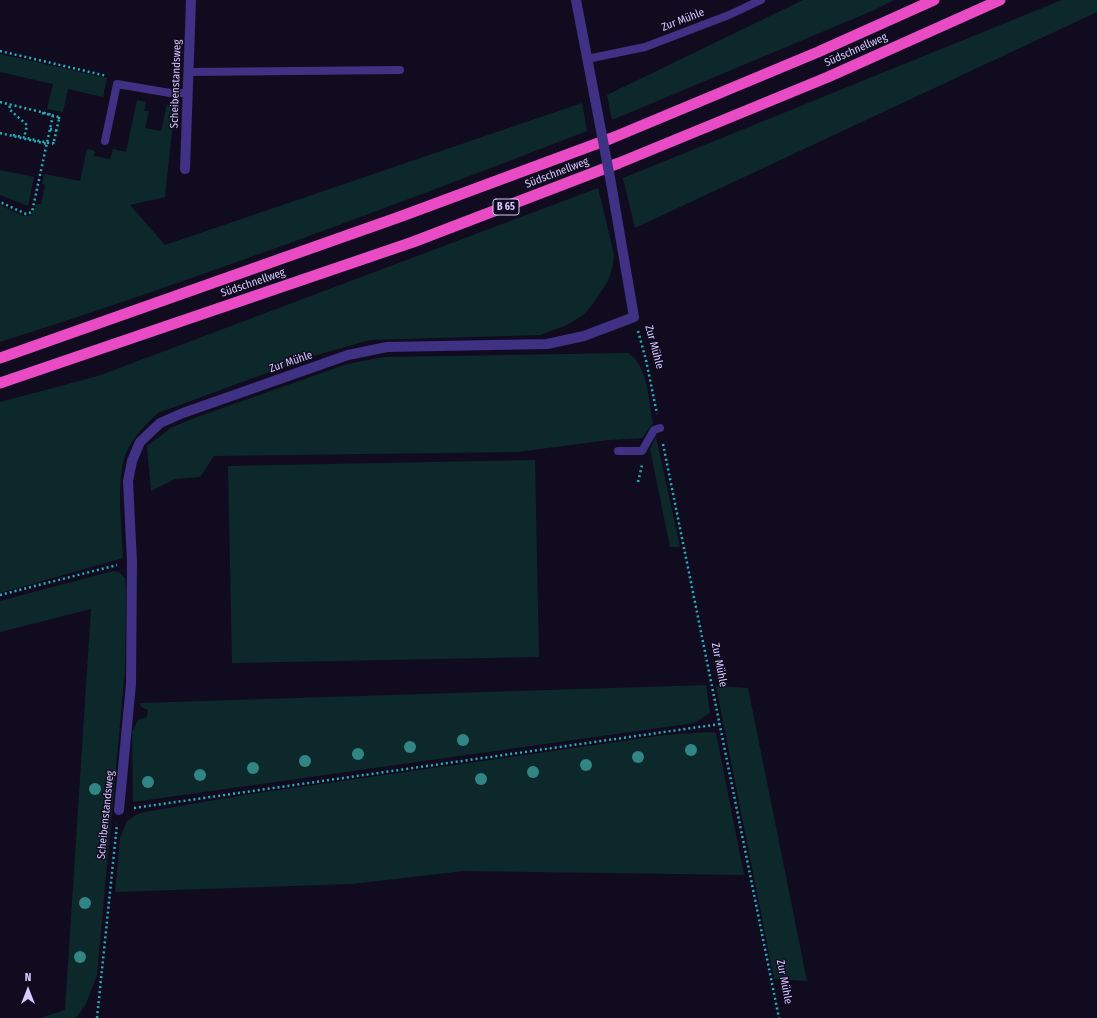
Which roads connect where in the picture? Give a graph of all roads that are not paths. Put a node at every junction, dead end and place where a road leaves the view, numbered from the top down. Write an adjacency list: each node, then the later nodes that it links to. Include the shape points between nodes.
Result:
1 (192, 0): 8 (street, Scheibenstandsweg)
2 (576, 0): 6 (street, Zur Mühle)
3 (762, 0): 6 (lane, Zur Mühle, via 645,47)
4 (934, 0): 12 (highway, Südschnellweg / B 65, via 818,52 612,138 395,219)
5 (1000, 0): 13 (highway, Südschnellweg / B 65, via 828,77 620,163 405,245)
6 (587, 59): 16 (street, Zur Mühle, bridge, via 634,317 584,336 547,344 387,347 348,355 183,412 160,423 140,442 132,461 128,481 132,562)
7 (400, 70): 8 (lane)
8 (189, 72): 9 (street, Scheibenstandsweg)
9 (188, 93): 10 (lane, via 170,94 117,84); 11 (street, Scheibenstandsweg)
10 (105, 140)
11 (185, 169)
12 (0, 358)
13 (0, 383)
14 (660, 428): 15 (lane, via 654,430 642,451)
15 (618, 452)
16 (131, 615): 17 (street, Scheibenstandsweg, via 131,684)
17 (118, 810)

